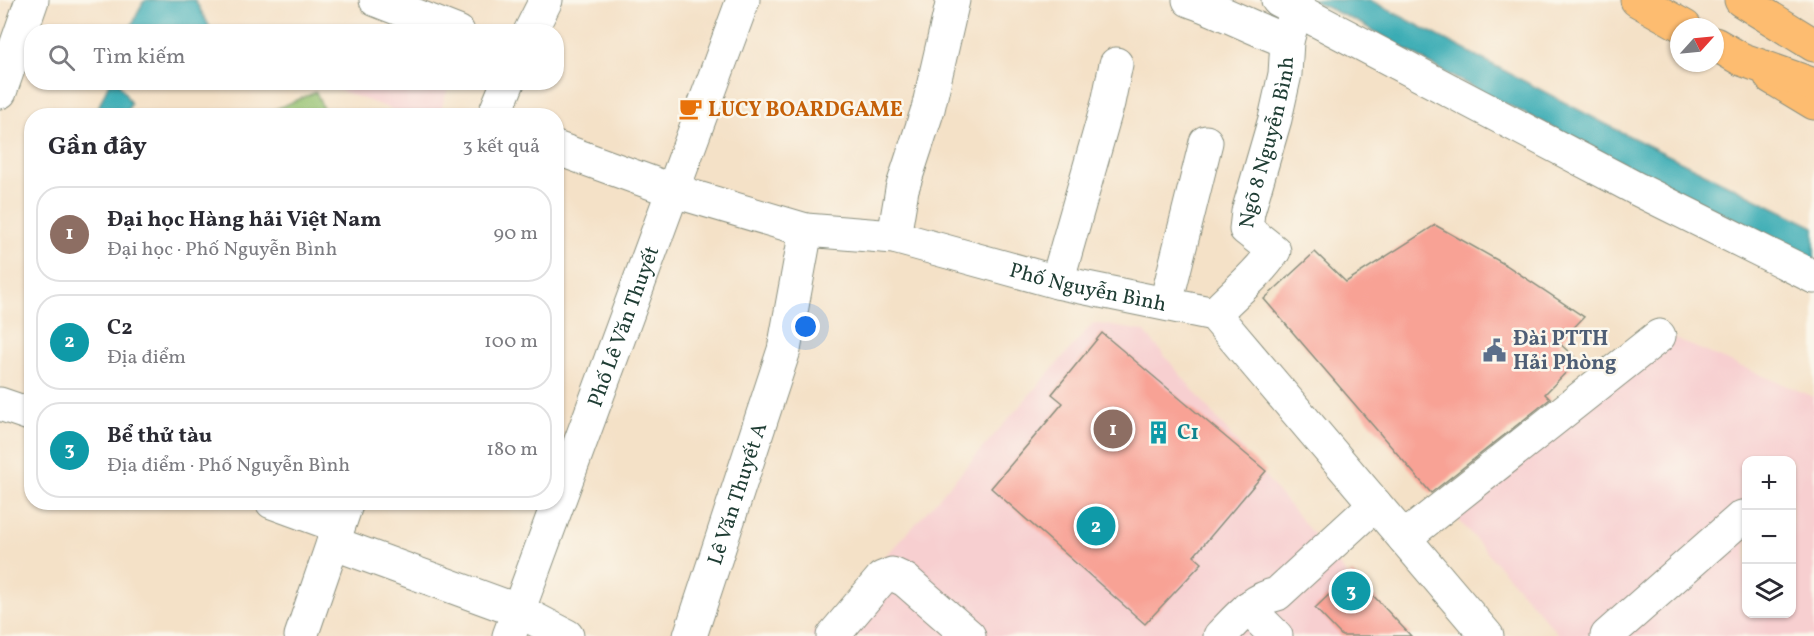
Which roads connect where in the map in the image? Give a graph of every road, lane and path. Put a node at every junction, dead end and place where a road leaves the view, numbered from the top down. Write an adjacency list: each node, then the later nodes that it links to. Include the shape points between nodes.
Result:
1 (32, 0): 20 (street)
2 (376, 0): 11 (street)
3 (546, 0): 12 (street)
4 (952, 0): 27 (street, via 928,109 902,189)
5 (1189, 0): 14 (street, Ngõ 8 Nguyễn Bình)
6 (1637, 0): 10 (main road)
7 (1741, 0): 13 (main road); 15 (main road)
8 (1287, 5): 14 (street, Ngõ 8 Nguyễn Bình); 28 (street, via 1637,189)
9 (739, 8): 25 (street, Phố Lê Văn Thuyết)
10 (1670, 19)
11 (438, 24)
12 (535, 24)
13 (1814, 31)
14 (1287, 41): 31 (street, Ngõ 8 Nguyễn Bình, via 1285,74 1246,229 1274,251 1263,267)
15 (1814, 45)
16 (1728, 52): 18 (main road); 21 (main road)
17 (1116, 64): 29 (street)
18 (1814, 85)
19 (505, 90): 22 (street)
20 (0, 92)
21 (1814, 103)
22 (497, 108)
23 (1206, 142): 30 (street)
24 (564, 151): 25 (street, Phố Nguyễn Bình)
25 (674, 191): 26 (street, Phố Nguyễn Bình); 35 (street, Phố Lê Văn Thuyết)
26 (806, 230): 27 (street, Phố Nguyễn Bình); 46 (street, Lê Văn Thuyết A, via 784,350)
27 (894, 237): 29 (street, Phố Nguyễn Bình)
28 (1814, 276)
29 (1057, 282): 30 (street, Phố Nguyễn Bình)
30 (1166, 303): 31 (street, Phố Nguyễn Bình)
31 (1214, 314): 36 (street)
32 (1659, 336): 41 (street)
33 (0, 404): 34 (street)
34 (24, 412)
35 (564, 488)
36 (1375, 504): 41 (street); 43 (street, via 1277,594 1274,608)
37 (296, 510): 40 (street)
38 (556, 510): 42 (street, Phố Lê Văn Thuyết)
39 (1742, 517): 51 (street)
40 (339, 524): 42 (street); 44 (street)
41 (1404, 538): 50 (street)
42 (514, 623): 45 (street)
43 (1260, 626): 49 (street)
44 (301, 636)
45 (567, 636)
46 (690, 636)
47 (833, 636): 48 (street, via 882,578 892,574 905,580)
48 (969, 636)
49 (1220, 636)
50 (1487, 636)
51 (1607, 636)

